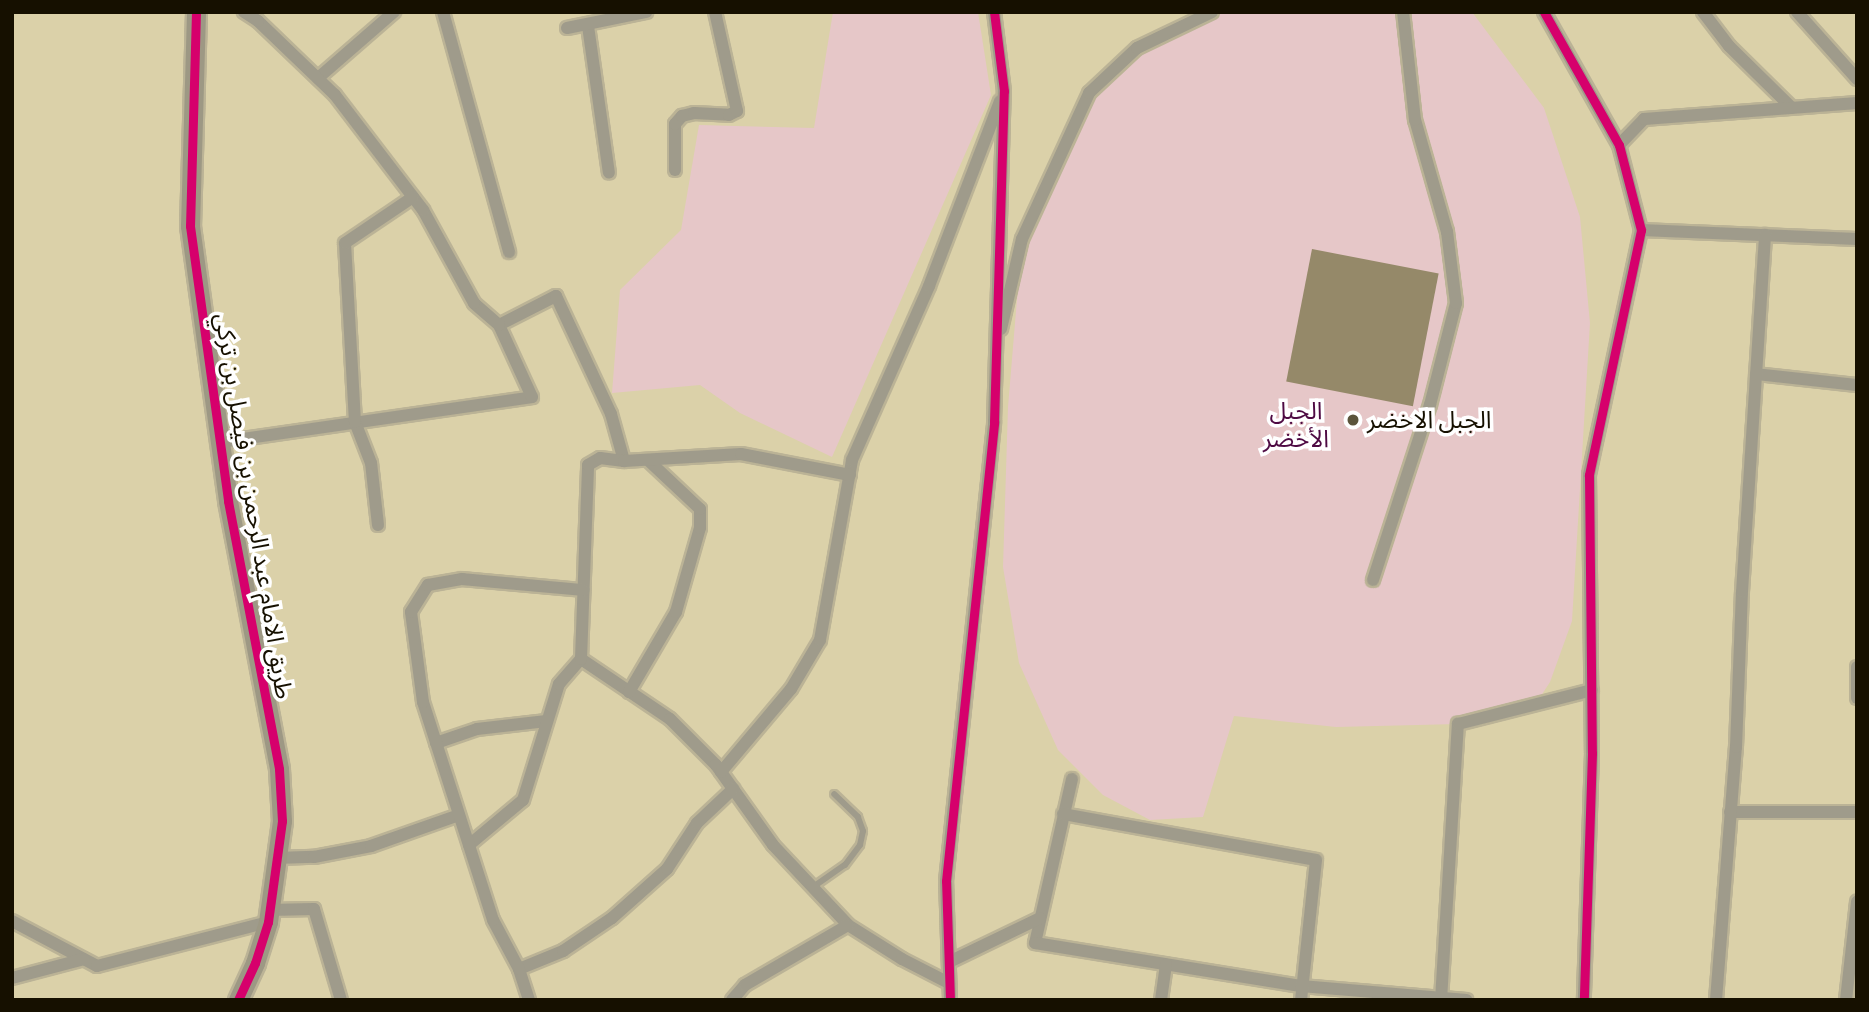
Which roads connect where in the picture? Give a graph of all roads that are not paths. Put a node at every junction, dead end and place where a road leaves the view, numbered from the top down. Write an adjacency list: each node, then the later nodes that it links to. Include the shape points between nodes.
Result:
1 (197, 12): 33 (street, طريق الامام عبد الرحمن بن فيصل بن تركي, via 190,226)
2 (244, 12): 15 (street)
3 (394, 12): 15 (street)
4 (443, 12): 27 (street)
5 (646, 12): 13 (street)
6 (715, 12): 21 (street, via 737,111 682,116 675,124)
7 (994, 12): 17 (street)
8 (1212, 12): 29 (street, via 1137,48 1089,93 1022,239)
9 (1403, 12): 38 (street, via 1415,120 1447,232 1456,303 1430,405)
10 (1544, 12): 20 (street)
11 (1703, 12): 19 (street, via 1729,46)
12 (1797, 12): 16 (street)
13 (587, 26): 14 (street); 22 (street)
14 (566, 28)
15 (318, 78): 23 (street)
16 (1857, 79)
17 (1004, 90): 29 (street); 36 (street, via 929,286 852,460)
18 (1857, 103): 19 (street)
19 (1792, 108): 20 (street, via 1644,119)
20 (1619, 145): 24 (street)
21 (675, 170)
22 (609, 173)
23 (413, 197): 28 (street, via 474,303); 32 (street, via 345,243)
24 (1641, 230): 25 (street); 42 (street, via 1589,475)
25 (1765, 235): 26 (street); 30 (street)
26 (1857, 239)
27 (509, 252)
28 (499, 325): 32 (street, via 531,397); 35 (street, via 556,296 611,414)
29 (995, 353): 64 (street, via 994,422 946,881)
30 (1756, 374): 31 (street); 51 (street)
31 (1857, 385)
32 (355, 422): 33 (street); 37 (street, via 371,463)
33 (221, 442): 56 (street, طريق الامام عبد الرحمن بن فيصل بن تركي, via 279,769 282,821)
34 (648, 460): 35 (street); 36 (street, via 741,454); 43 (street, via 700,509 700,528 676,612)
35 (624, 461): 39 (street, via 600,458 588,465)
36 (850, 475): 47 (street, via 820,640 791,689)
37 (378, 525)
38 (1373, 580)
39 (584, 590): 40 (street); 46 (street, via 462,579 428,585 411,612 423,702)
40 (581, 659): 43 (street); 45 (street, via 559,684)
41 (1857, 667): 44 (street)
42 (1592, 690): 70 (street, via 1458,724); 79 (street)
43 (629, 692): 47 (street, via 670,719)
44 (1857, 698)
45 (547, 721): 46 (street, via 477,729); 55 (street, via 523,800)
46 (436, 743): 54 (street)
47 (721, 772): 49 (street)
48 (1072, 779): 53 (street)
49 (733, 789): 57 (street, via 773,845); 66 (street, via 697,822 667,869 612,918 563,951)
50 (834, 794): 57 (lane, via 858,817 863,831 860,845 845,865)
51 (1730, 812): 52 (street); 80 (street)
52 (1857, 812)
53 (1063, 814): 60 (street); 69 (street, via 1316,860)
54 (459, 815): 55 (street); 56 (street, via 371,846 314,857)
55 (469, 845): 66 (street, via 494,920)
56 (276, 858): 59 (street, طريق الامام عبد الرحمن بن فيصل بن تركي)
57 (813, 887): 62 (street)
58 (1857, 902): 81 (street)
59 (268, 916): 63 (street, via 97,966); 71 (street, طريق الامام عبد الرحمن بن فيصل بن تركي, via 256,963); 72 (street, via 314,909)
60 (1040, 918): 64 (street); 65 (street, via 1035,943)
61 (12, 921): 63 (street)
62 (848, 925): 68 (street); 74 (street, via 745,985)
63 (83, 959): 67 (street)
64 (949, 961): 68 (street)
65 (1166, 964): 69 (street); 76 (street)
66 (519, 970): 73 (street)
67 (12, 978)
68 (949, 983): 75 (street)
69 (1301, 986): 70 (street); 77 (street)
70 (1441, 999): 78 (street)
71 (238, 1000)
72 (341, 1000)
73 (529, 1000)
74 (732, 1000)
75 (950, 1000)
76 (1161, 1000)
77 (1301, 1000)
78 (1466, 1000)
79 (1584, 1000)
80 (1716, 1000)
81 (1846, 1000)

